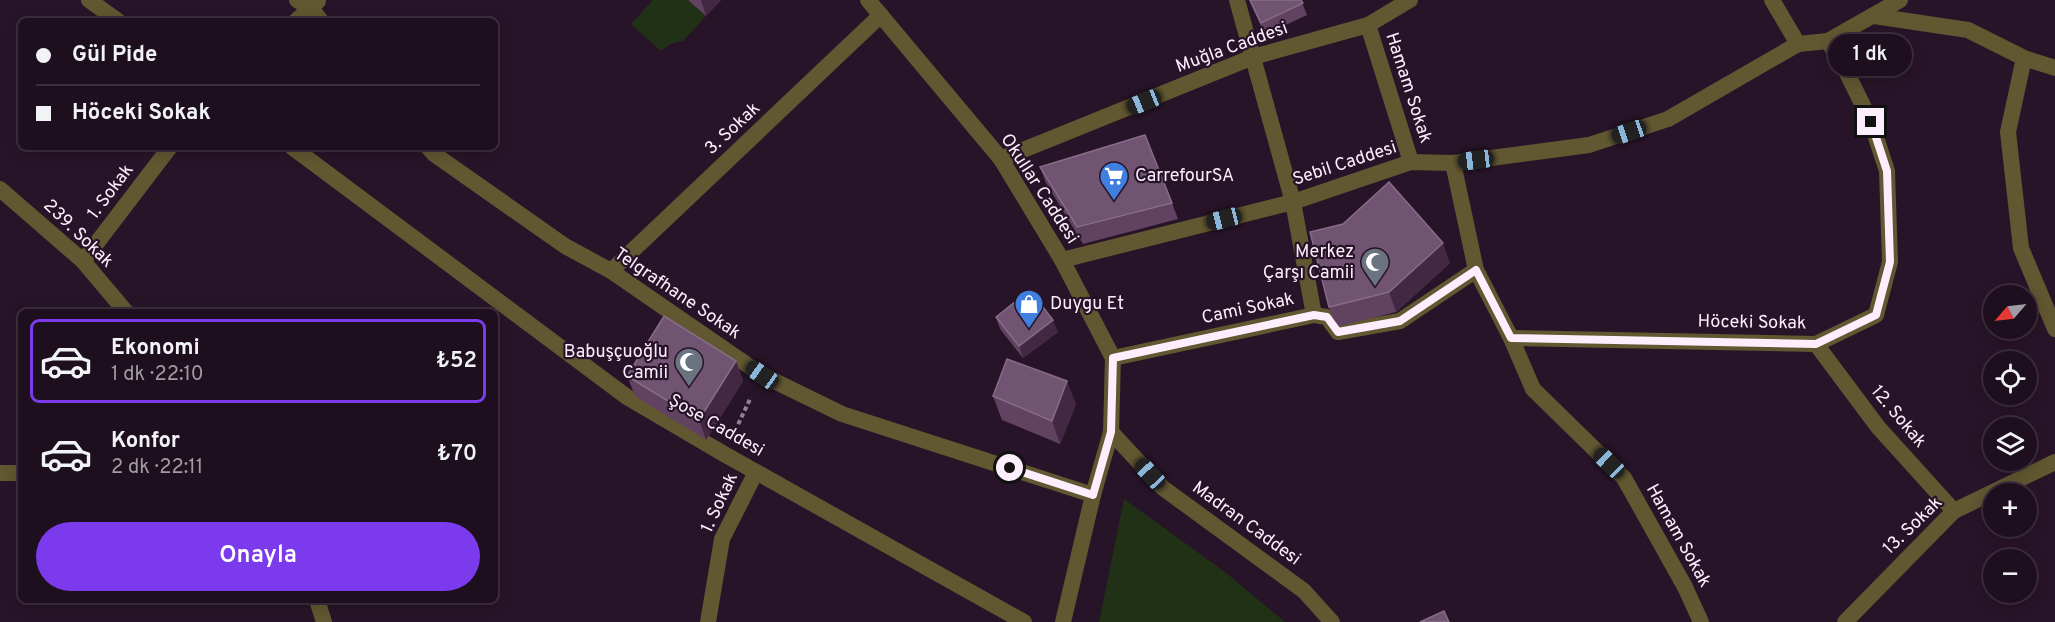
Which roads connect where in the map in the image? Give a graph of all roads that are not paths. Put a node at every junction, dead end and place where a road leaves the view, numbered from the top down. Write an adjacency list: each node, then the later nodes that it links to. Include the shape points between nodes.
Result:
1 (89, 0): 10 (street)
2 (868, 0): 8 (street, Okullar Caddesi)
3 (1237, 0): 15 (street)
4 (1410, 0): 12 (street, Muğla Caddesi)
5 (1772, 0): 14 (street)
6 (1900, 0): 9 (street, Sebil Caddesi)
7 (312, 7): 11 (street)
8 (881, 15): 21 (street, Okullar Caddesi); 29 (street, 3. Sokak)
9 (1874, 16): 13 (street, Sebil Caddesi); 16 (street, via 1968,30)
10 (114, 18)
11 (299, 18)
12 (1368, 25): 15 (street, Muğla Caddesi); 22 (street, Hamam Sokak)
13 (1828, 41): 14 (street, Sebil Caddesi); 34 (street, Höceki Sokak, via 1871,122 1887,171 1890,262 1876,315)
14 (1798, 44): 23 (street, Sebil Caddesi, via 1668,119 1590,145)
15 (1253, 57): 21 (street, Muğla Caddesi); 25 (street)
16 (2024, 58): 17 (street); 32 (street, via 2008,132 2021,248)
17 (2055, 68)
18 (168, 150): 27 (street, 1. Sokak)
19 (296, 150): 38 (street, Şose Caddesi, via 627,397)
20 (431, 150): 29 (street, Telgrafhane Sokak, via 565,246)
21 (1001, 159): 26 (street, Okullar Caddesi)
22 (1412, 162): 23 (street, Sebil Caddesi); 25 (street, Sebil Caddesi)
23 (1453, 163): 28 (street, Hamam Sokak)
24 (0, 189): 27 (street, 239. Sokak)
25 (1293, 202): 26 (street, Sebil Caddesi); 31 (street)
26 (1062, 260): 35 (street, Okullar Caddesi)
27 (83, 261): 30 (street, 239. Sokak)
28 (1476, 270): 31 (street, Cami Sokak, via 1400,321 1338,332 1327,317); 33 (street, Hamam Sokak)
29 (611, 271): 41 (street, Telgrafhane Sokak, via 762,375 842,414)
30 (123, 309)
31 (1314, 315): 35 (street, Cami Sokak)
32 (2055, 329)
33 (1511, 338): 34 (street, Höceki Sokak); 49 (street, Hamam Sokak, via 1533,389 1624,478)
34 (1816, 344): 42 (street, 12. Sokak, via 1878,427)
35 (1113, 358): 36 (street)
36 (1111, 432): 41 (street); 48 (street, Madran Caddesi, via 1163,488 1304,591)
37 (2055, 462): 42 (street, 13. Sokak)
38 (756, 472): 45 (street, 1. Sokak, via 722,539); 46 (street, Şose Caddesi)
39 (0, 473): 40 (street)
40 (18, 473)
41 (1093, 495): 47 (street)
42 (1953, 511): 50 (street, 13. Sokak)
43 (318, 603): 44 (street)
44 (324, 622)
45 (708, 622)
46 (1024, 622)
47 (1063, 622)
48 (1332, 622)
49 (1701, 622)
50 (1845, 622)

